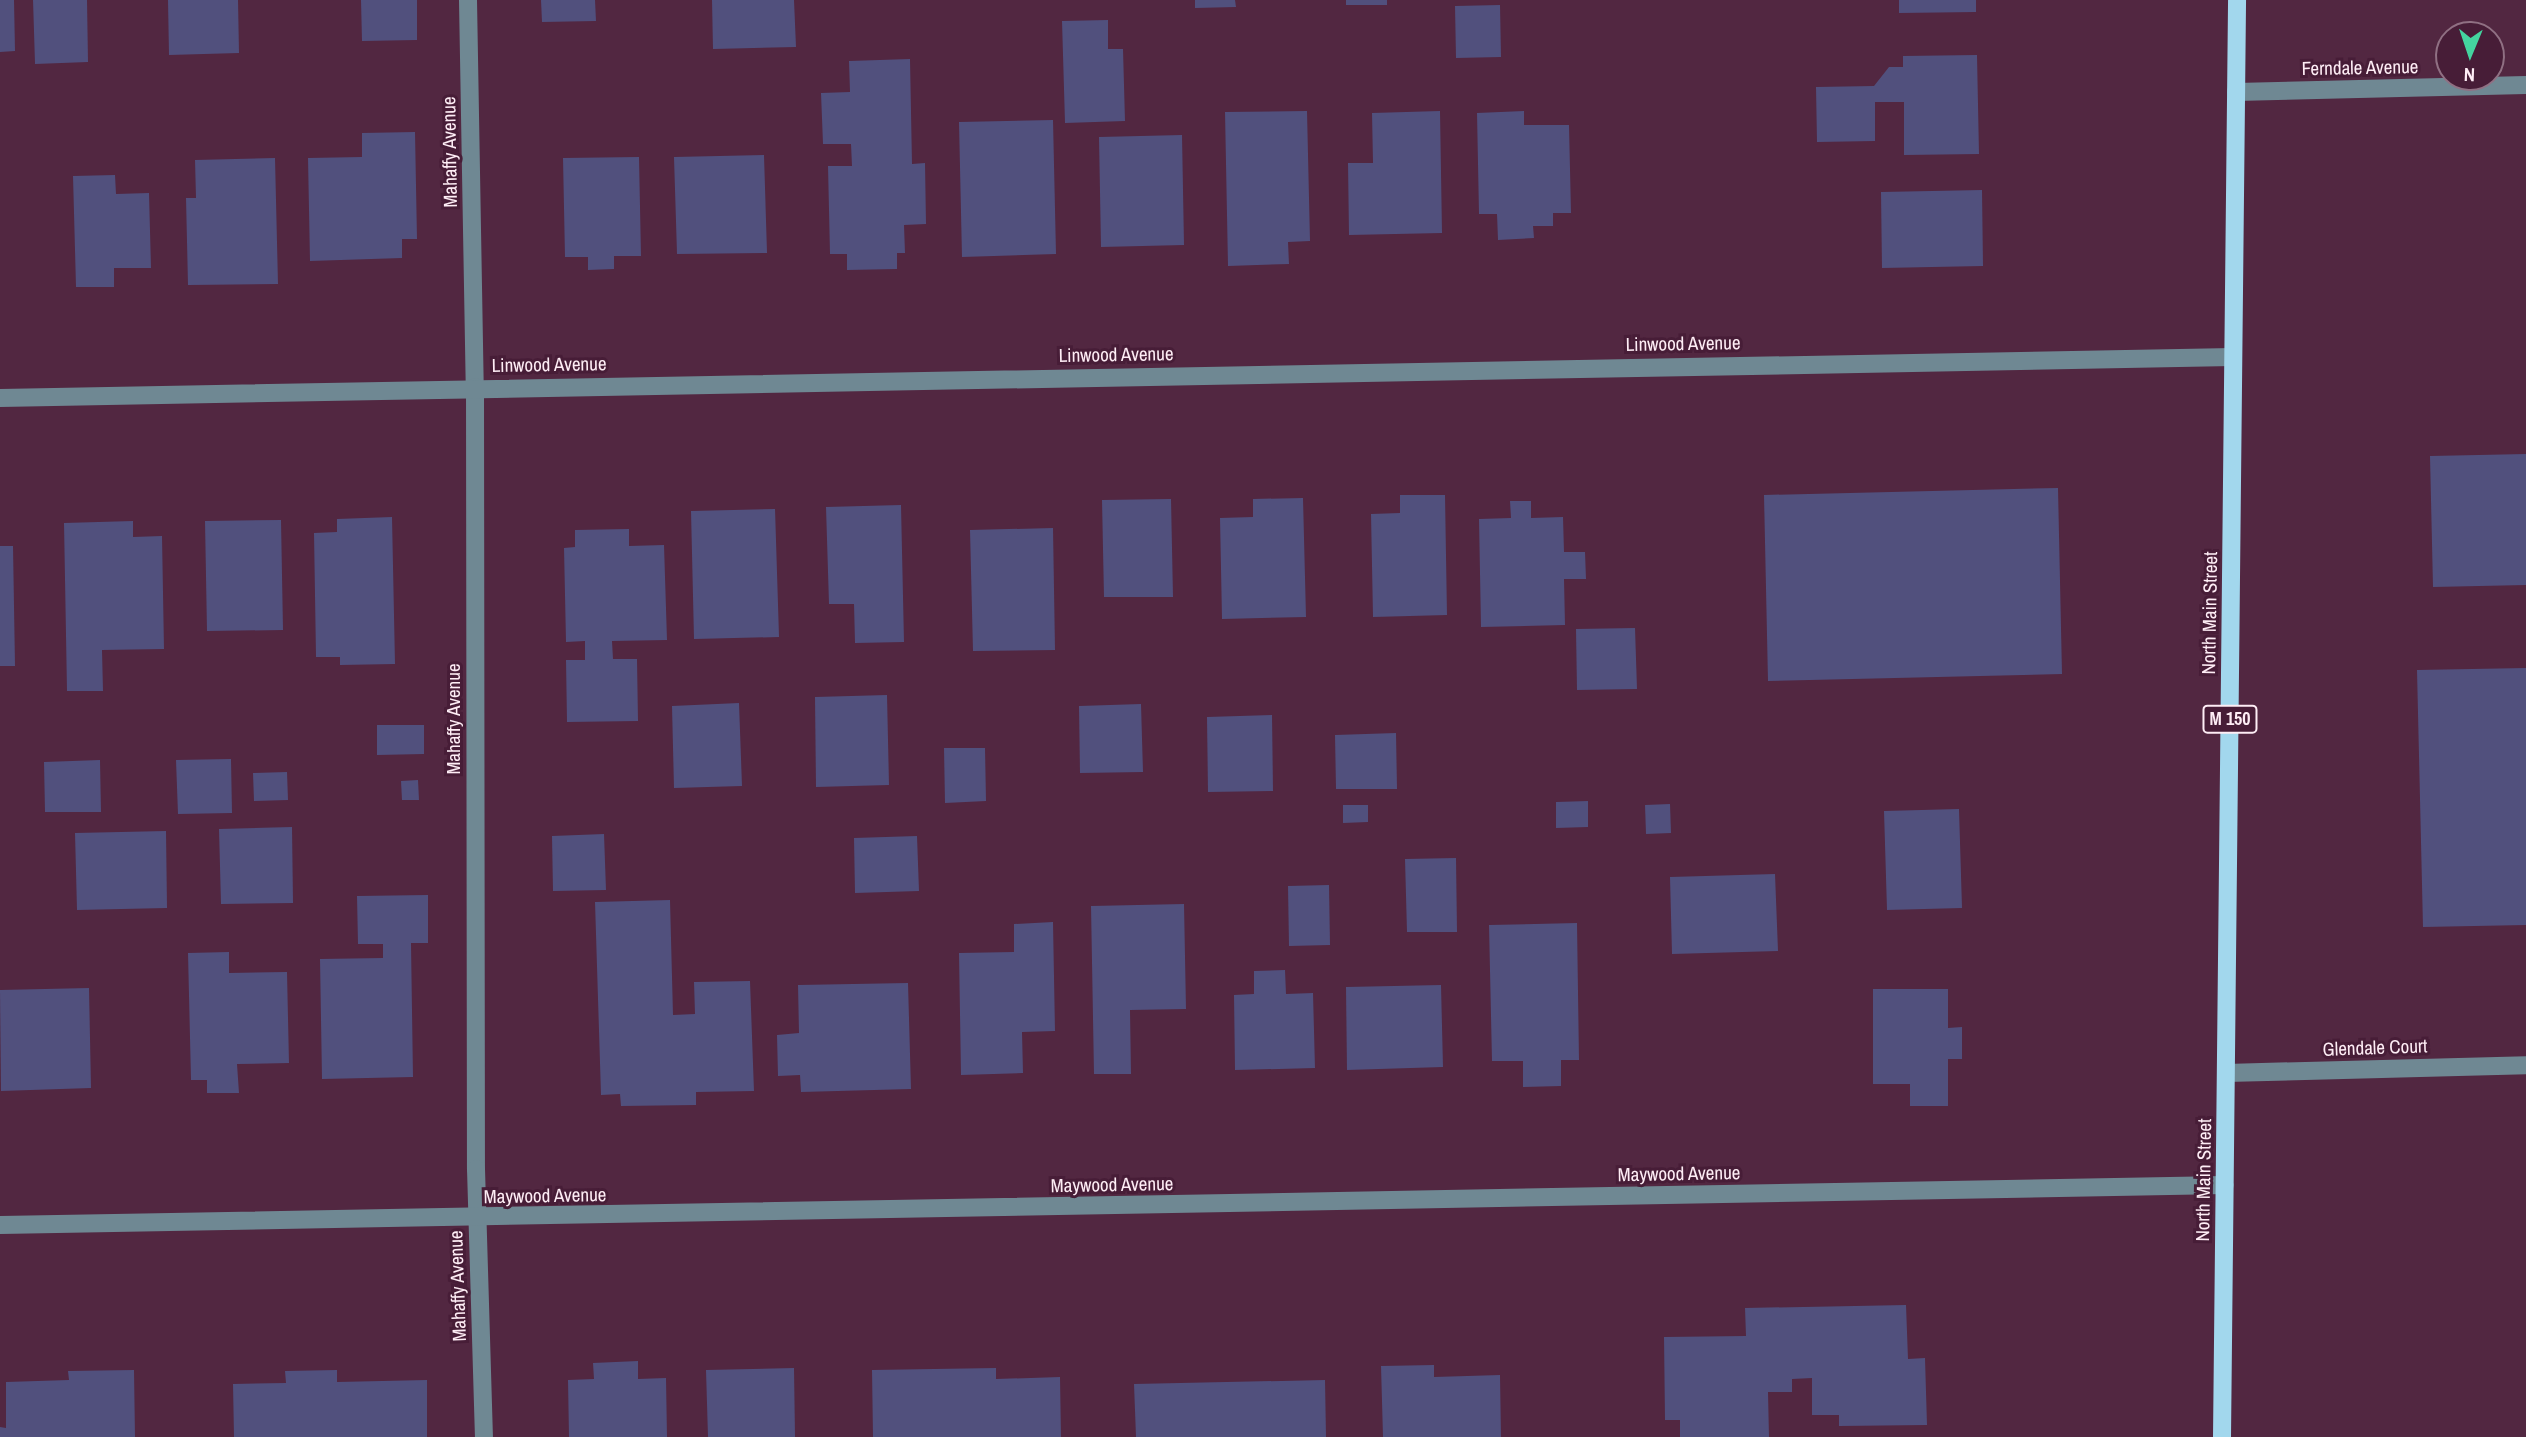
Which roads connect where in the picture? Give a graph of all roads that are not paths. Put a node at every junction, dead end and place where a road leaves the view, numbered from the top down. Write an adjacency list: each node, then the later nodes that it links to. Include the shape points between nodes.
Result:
1 (468, 0): 6 (street, Mahaffy Avenue)
2 (2237, 0): 4 (main road, North Main Street / M 150)
3 (2526, 85): 4 (street, Ferndale Avenue)
4 (2236, 92): 5 (main road, North Main Street / M 150)
5 (2233, 357): 6 (street, Linwood Avenue); 9 (main road, North Main Street / M 150)
6 (475, 387): 7 (street, Linwood Avenue); 11 (street, Mahaffy Avenue)
7 (0, 398)
8 (2526, 1065): 9 (street, Glendale Court)
9 (2226, 1073): 10 (main road, North Main Street / M 150)
10 (2225, 1185): 11 (street, Maywood Avenue); 14 (main road, North Main Street / M 150)
11 (477, 1219): 12 (street, Maywood Avenue); 13 (street, Mahaffy Avenue)
12 (0, 1225)
13 (484, 1437)
14 (2222, 1437)

